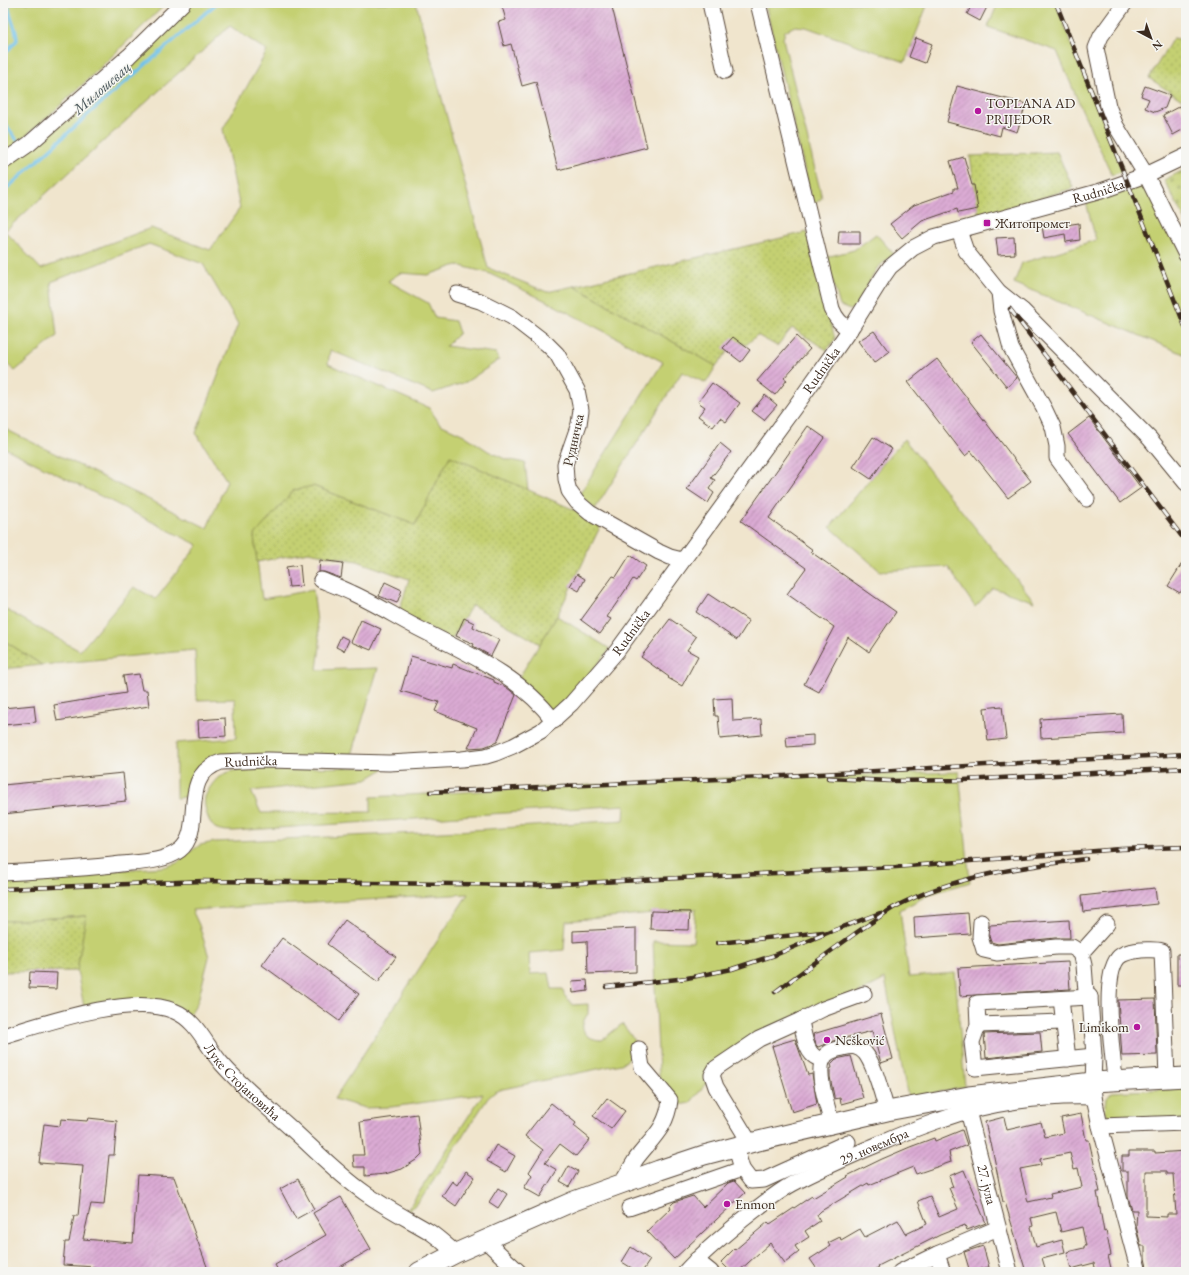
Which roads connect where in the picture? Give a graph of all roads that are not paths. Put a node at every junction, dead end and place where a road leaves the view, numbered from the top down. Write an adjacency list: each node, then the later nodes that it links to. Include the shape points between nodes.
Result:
1 (183, 3): 7 (street, via 129,56 29,144)
2 (710, 3): 5 (street)
3 (758, 3): 13 (street, via 832,309 836,318)
4 (1125, 3): 8 (street, via 1101,36 1096,48 1108,106 1116,126)
5 (725, 71)
6 (1186, 156): 8 (street, Rudnička)
7 (3, 162)
8 (1146, 175): 9 (street, Rudnička, via 1101,192); 10 (street)
9 (959, 231): 11 (street, via 966,251); 13 (street, Rudnička, via 934,237 896,262 883,277)
10 (1186, 255)
11 (999, 292): 14 (street, via 1023,311 1150,439); 15 (street, via 1001,311 1011,348 1053,427 1057,458)
12 (457, 294): 16 (street, Рудничка, via 480,301 512,317 557,354 577,390 581,410 579,424 565,464 568,491 577,502 590,513 659,552)
13 (850, 330): 16 (street, Rudnička)
14 (1186, 482)
15 (1087, 499)
16 (682, 560): 18 (street, Rudnička, via 617,651)
17 (321, 580): 18 (street, via 351,592 488,664 528,692)
18 (554, 721): 19 (street, Rudnička, via 513,746 486,756 462,759 389,764 268,760 221,762 206,771 197,784 188,838 185,845 173,854 153,860 87,868)
19 (3, 873)
20 (981, 922): 22 (street, via 980,937 984,950 997,953 1072,946)
21 (1107, 924): 22 (street)
22 (1081, 953): 24 (street, via 1086,992)
23 (864, 994): 26 (street)
24 (1090, 997): 25 (street); 31 (street)
25 (1061, 999): 27 (street); 28 (street, via 977,1003)
26 (801, 1020): 33 (street, via 809,1048 814,1056); 44 (street, via 759,1039 716,1068 712,1075)
27 (1063, 1022): 28 (street); 32 (street)
28 (978, 1025): 32 (street, via 972,1042 975,1068)
29 (3, 1036): 50 (street, Луке Стојановића, via 104,1009 138,1006 174,1011 188,1019 208,1047 238,1080 343,1176)
30 (639, 1049): 46 (street, via 642,1067 670,1100 668,1112 659,1131)
31 (1094, 1056): 32 (street); 37 (street)
32 (1068, 1059)
33 (822, 1060): 39 (street, via 834,1050 852,1046 860,1048 872,1065); 41 (street, via 821,1078)
34 (1167, 1077): 35 (main road); 36 (main road); 36 (street, via 1162,951 1156,949 1132,951 1119,958 1113,969 1109,999)
35 (1186, 1077)
36 (1115, 1080): 37 (main road)
37 (1094, 1090): 38 (main road); 42 (street)
38 (969, 1104): 39 (main road); 48 (street, 27. јула); 52 (street, 29. новембра, via 940,1120 900,1135 792,1184 764,1203)
39 (888, 1111): 41 (main road)
40 (1186, 1123): 42 (street)
41 (832, 1124): 44 (main road)
42 (1100, 1126): 60 (street)
43 (848, 1142): 45 (street, via 764,1180 751,1181)
44 (743, 1145): 45 (street); 46 (main road)
45 (742, 1169): 47 (street)
46 (621, 1184): 49 (main road, via 574,1201)
47 (628, 1208)
48 (998, 1228): 51 (street); 59 (street, 27. јула)
49 (485, 1240): 50 (main road); 54 (street)
50 (456, 1253): 53 (main road)
51 (937, 1254): 57 (street); 58 (street)
52 (696, 1260): 55 (street, 29. новембра); 56 (street)
53 (419, 1272)
54 (519, 1272)
55 (685, 1272)
56 (711, 1272)
57 (900, 1272)
58 (943, 1272)
59 (1010, 1272)
60 (1139, 1272)

